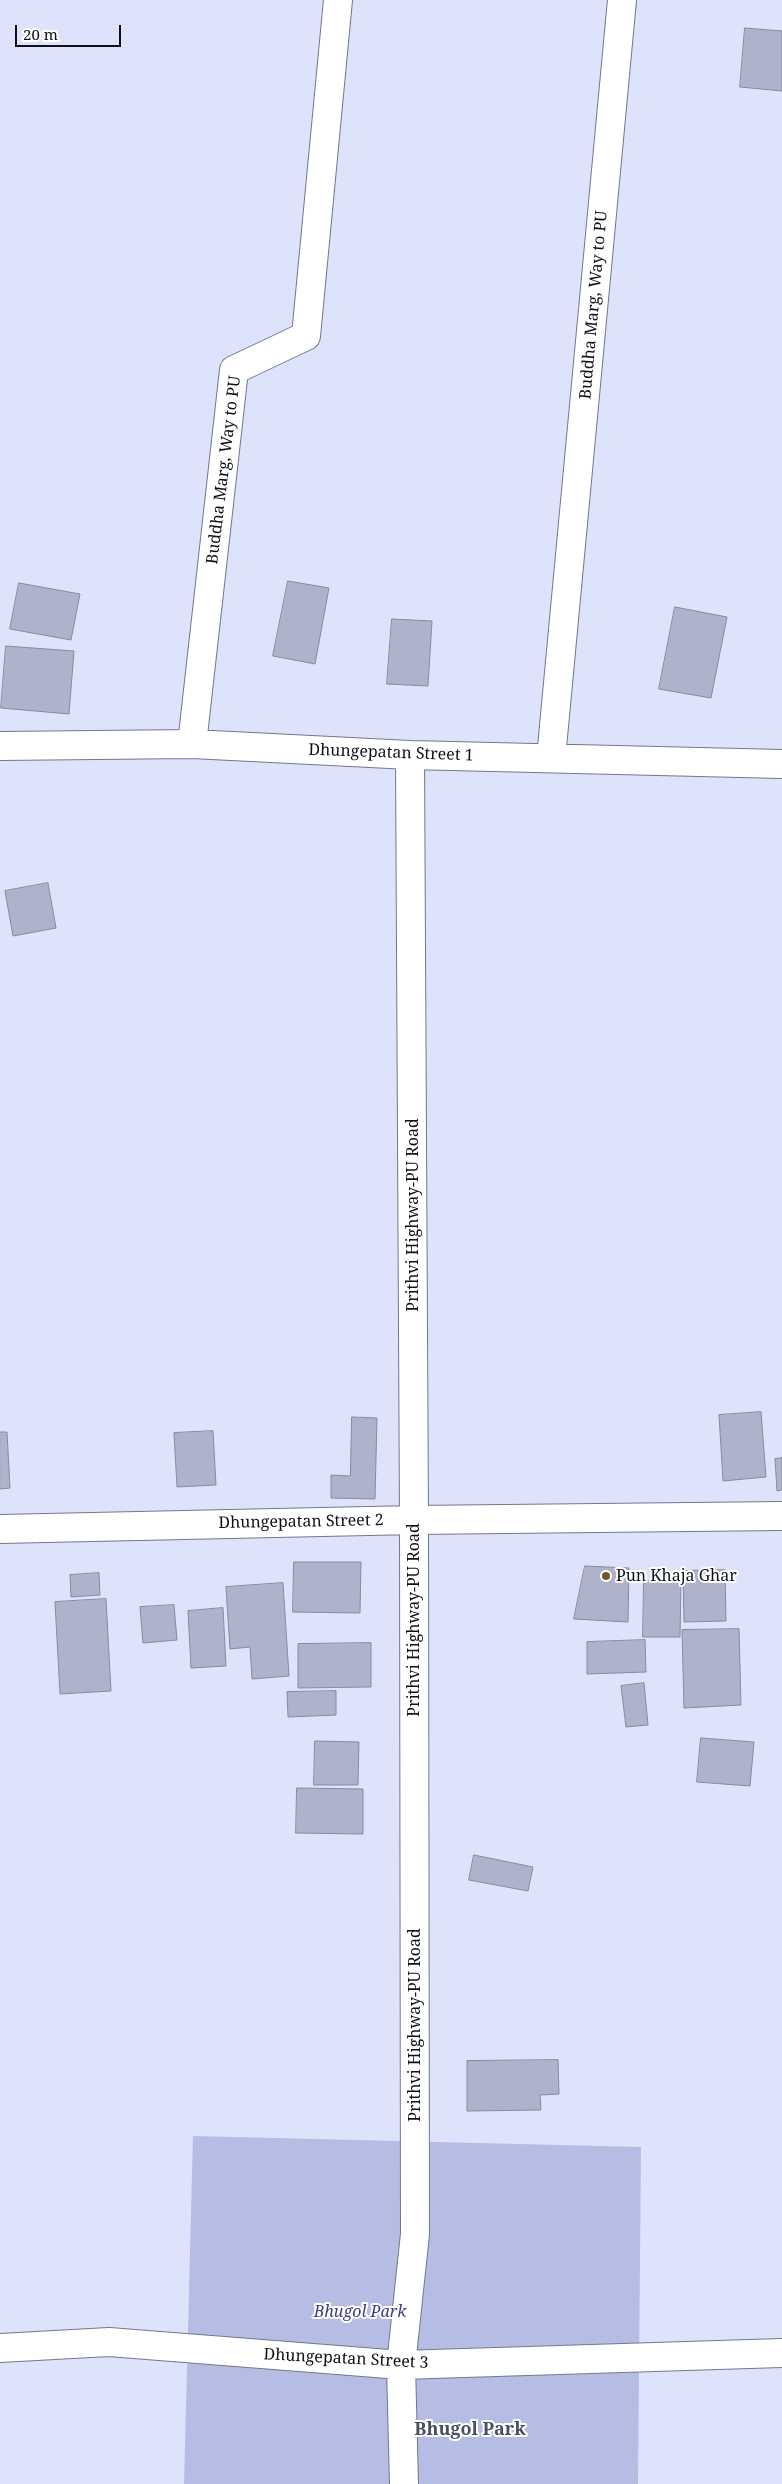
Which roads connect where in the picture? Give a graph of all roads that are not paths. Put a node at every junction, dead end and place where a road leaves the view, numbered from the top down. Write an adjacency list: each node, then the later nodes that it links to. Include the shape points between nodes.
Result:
1 (338, 0): 3 (street, Buddha Marg, Way to PU, via 306,336 234,370)
2 (622, 0): 6 (street, Buddha Marg, Way to PU)
3 (192, 744): 4 (street, Dhungepatan Street 1); 5 (street, Dhungepatan Street 1)
4 (0, 746)
5 (410, 755): 6 (street, Dhungepatan Street 1); 9 (street, Prithvi Highway-PU Road)
6 (551, 758): 7 (street, Dhungepatan Street 1)
7 (782, 764)
8 (782, 1516): 9 (street, Dhungepatan Street 2)
9 (414, 1520): 10 (street, Dhungepatan Street 2); 13 (street, Prithvi Highway-PU Road, via 415,2234)
10 (0, 1529)
11 (0, 2348): 13 (street, Dhungepatan Street 3, via 109,2342)
12 (782, 2353): 13 (street, Dhungepatan Street 3)
13 (401, 2365): 14 (street, Prithvi Highway-PU Road)
14 (404, 2484)

